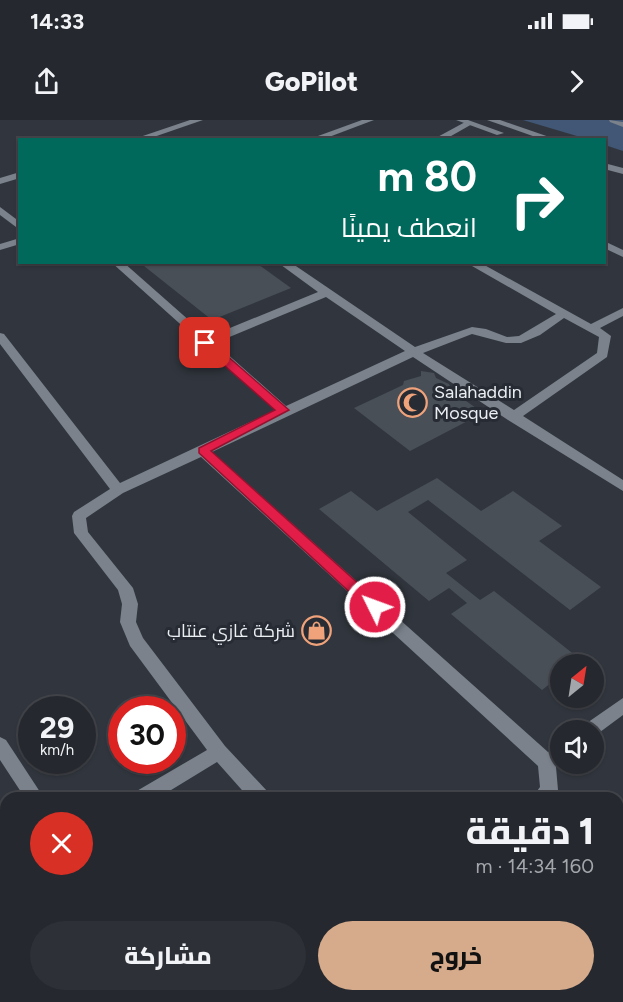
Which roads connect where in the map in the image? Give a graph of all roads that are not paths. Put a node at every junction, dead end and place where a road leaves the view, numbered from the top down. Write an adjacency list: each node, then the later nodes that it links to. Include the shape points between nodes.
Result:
1 (199, 120): 8 (street)
2 (370, 120): 9 (street)
3 (460, 120): 6 (street)
4 (491, 120): 12 (street)
5 (613, 120): 7 (lane)
6 (470, 123): 10 (street); 11 (street)
7 (623, 125)
8 (141, 138)
9 (317, 138)
10 (440, 138)
11 (516, 138)
12 (548, 138)
13 (606, 166): 14 (street)
14 (623, 171)
15 (18, 176): 16 (street)
16 (0, 181)
17 (0, 210): 18 (street)
18 (18, 225)
19 (18, 242): 21 (street)
20 (606, 245): 22 (street)
21 (0, 247)
22 (623, 254)
23 (118, 264): 31 (street)
24 (285, 264): 26 (street)
25 (474, 264): 28 (street)
26 (325, 292): 31 (street); 32 (street)
27 (623, 311): 29 (street)
28 (563, 314): 29 (street); 32 (street, via 518,340 508,341 470,330)
29 (590, 329): 34 (street, via 604,336 603,354)
30 (0, 336): 37 (street)
31 (205, 343): 33 (street)
32 (414, 352): 33 (street); 34 (street)
33 (283, 410): 35 (street)
34 (513, 417): 36 (street)
35 (203, 451): 37 (street); 42 (street)
36 (623, 486)
37 (118, 490): 41 (street, via 79,516 81,533 125,588 130,604 128,622 136,641)
38 (623, 705): 39 (street)
39 (603, 720)
40 (0, 746): 44 (street)
41 (219, 752): 45 (street); 46 (street)
42 (550, 755)
43 (552, 774): 47 (street)
44 (31, 792)
45 (152, 792)
46 (256, 792)
47 (547, 792)

